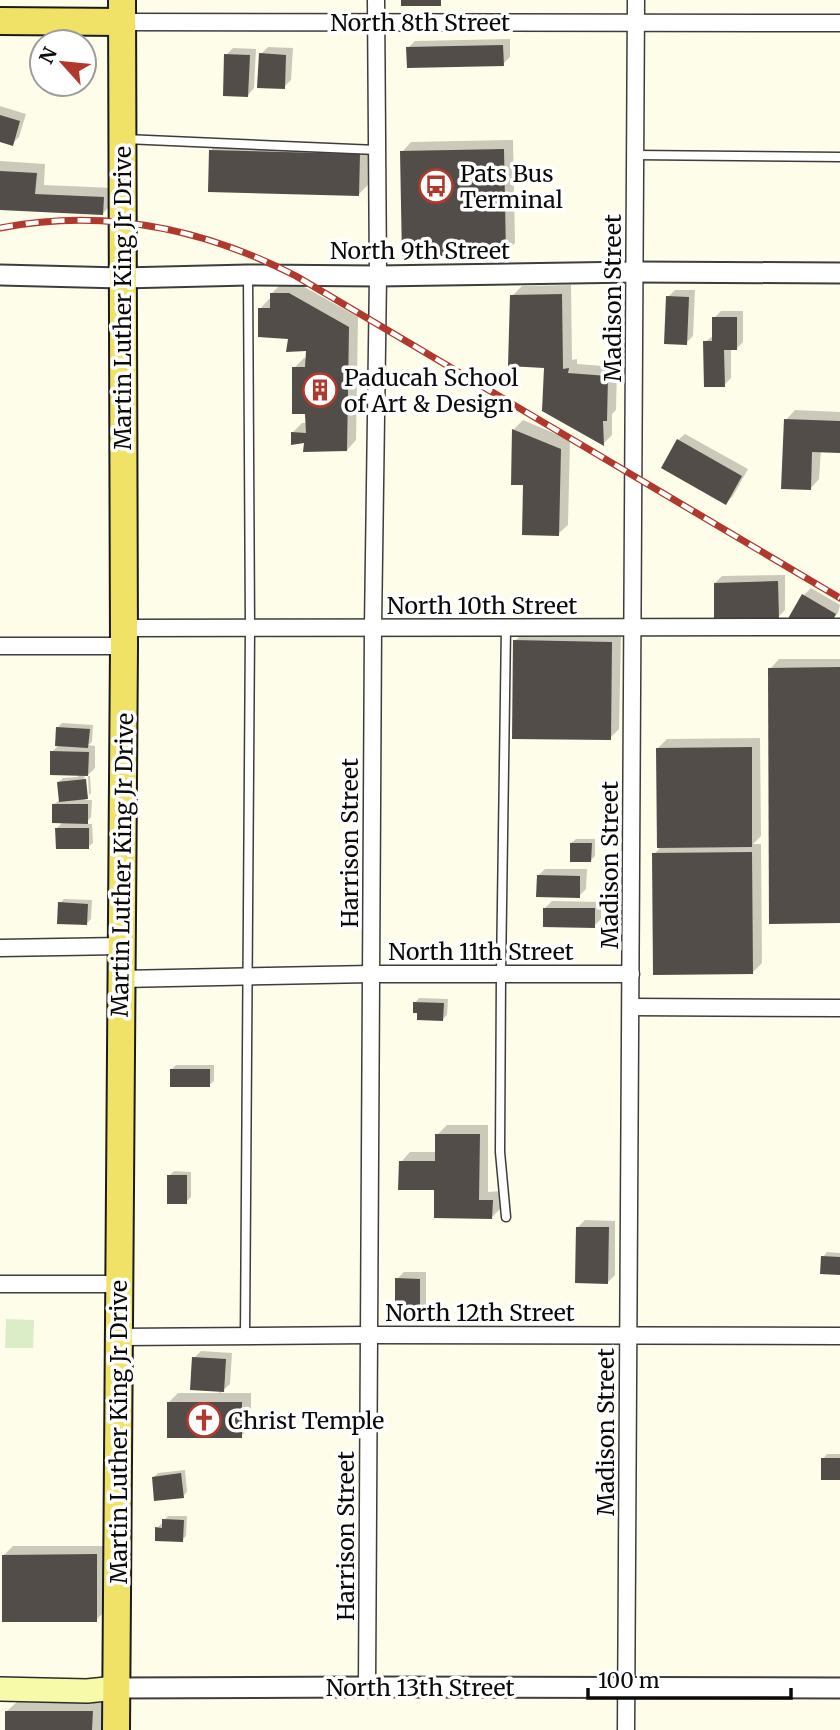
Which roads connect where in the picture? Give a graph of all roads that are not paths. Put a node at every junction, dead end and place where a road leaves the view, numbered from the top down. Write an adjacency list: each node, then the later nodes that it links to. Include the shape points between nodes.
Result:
1 (376, 0): 5 (street, Harrison Street)
2 (636, 0): 6 (street, Madison Street)
3 (122, 11): 4 (main road, North 8th Street); 5 (street, North 8th Street); 8 (main road, Martin Luther King Jr Drive)
4 (0, 21)
5 (376, 22): 6 (street, North 8th Street); 9 (street, Harrison Street)
6 (636, 22): 7 (street, North 8th Street); 10 (street, Madison Street)
7 (840, 23)
8 (122, 139): 9 (lane); 17 (main road, Martin Luther King Jr Drive)
9 (377, 150): 16 (street, Harrison Street)
10 (635, 155): 11 (lane); 12 (street, Madison Street)
11 (840, 157)
12 (635, 272): 13 (street, North 9th Street); 16 (street, North 9th Street); 22 (street, Madison Street)
13 (840, 273)
14 (0, 275): 17 (street, North 9th Street)
15 (248, 275): 16 (street, North 9th Street); 17 (street, North 9th Street); 21 (lane)
16 (378, 276): 18 (street, Harrison Street)
17 (122, 278): 23 (main road, Martin Luther King Jr Drive)
18 (373, 627): 19 (street, North 10th Street); 21 (street, North 10th Street); 27 (street, Harrison Street)
19 (506, 627): 22 (street, North 10th Street); 28 (lane)
20 (840, 627): 22 (street, North 10th Street)
21 (250, 628): 23 (street, North 10th Street); 30 (lane)
22 (633, 628): 29 (street, Madison Street)
23 (124, 637): 24 (street, North 10th Street); 25 (main road, Martin Luther King Jr Drive)
24 (0, 646)
25 (121, 946): 26 (street); 31 (main road, Martin Luther King Jr Drive)
26 (0, 948)
27 (371, 974): 28 (street, North 11th Street); 30 (street, North 11th Street); 37 (street, Harrison Street)
28 (500, 974): 29 (street, North 11th Street); 34 (lane, via 500,1152)
29 (631, 974): 32 (street, Madison Street)
30 (248, 976): 31 (street, North 11th Street); 39 (lane)
31 (121, 979): 36 (main road, Martin Luther King Jr Drive)
32 (631, 1007): 33 (street); 38 (street, Madison Street)
33 (840, 1008)
34 (506, 1217)
35 (0, 1284): 36 (street)
36 (119, 1284): 41 (main road, Martin Luther King Jr Drive)
37 (369, 1335): 38 (street, North 12th Street); 39 (street, North 12th Street); 42 (street, Harrison Street)
38 (629, 1335): 40 (street, North 12th Street); 44 (street, Madison Street)
39 (245, 1336): 41 (street, North 12th Street)
40 (840, 1336)
41 (119, 1337): 43 (main road, Martin Luther King Jr Drive)
42 (367, 1687): 43 (street, North 13th Street); 44 (street, North 13th Street)
43 (116, 1688): 46 (main road, North 13th Street); 47 (main road, Martin Luther King Jr Drive)
44 (627, 1688): 45 (street, North 13th Street); 48 (street, Madison Street)
45 (840, 1688)
46 (0, 1689)
47 (116, 1730)
48 (626, 1730)

